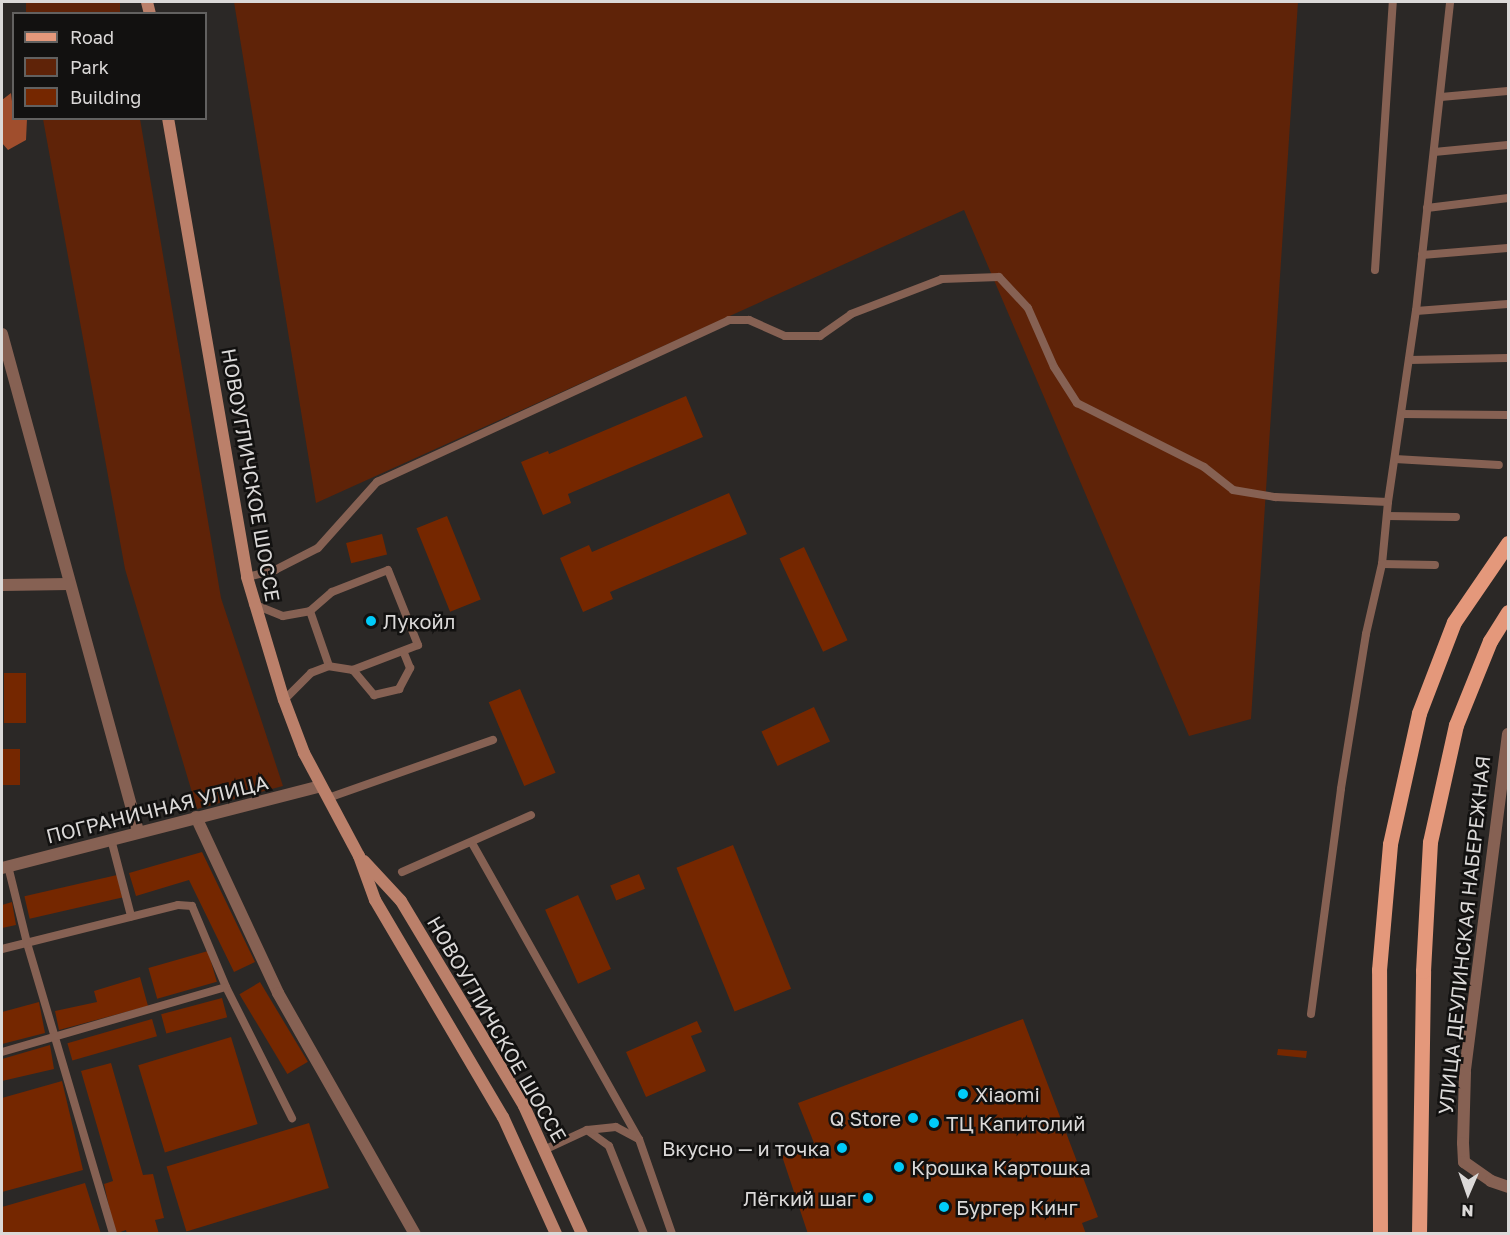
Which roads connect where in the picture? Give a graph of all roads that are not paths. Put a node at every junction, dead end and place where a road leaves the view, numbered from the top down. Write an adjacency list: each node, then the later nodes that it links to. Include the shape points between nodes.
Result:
1 (1393, 2): 12 (lane)
2 (1450, 2): 4 (lane)
3 (1509, 91): 4 (lane)
4 (1441, 97): 7 (lane)
5 (168, 120): 28 (main road, НОВОУГЛИЧСКОЕ ШОССЕ)
6 (1509, 145): 7 (lane)
7 (1434, 152): 9 (lane)
8 (1509, 198): 9 (lane)
9 (1427, 208): 11 (lane)
10 (1509, 248): 11 (lane)
11 (1422, 255): 14 (lane)
12 (1375, 270)
13 (1509, 304): 14 (lane)
14 (1416, 311): 17 (lane)
15 (2, 334): 29 (street)
16 (1509, 358): 17 (lane)
17 (1409, 360): 18 (lane)
18 (1402, 414): 19 (lane); 20 (lane)
19 (1509, 415)
20 (1395, 459): 21 (lane); 22 (lane)
21 (1499, 465)
22 (1388, 502): 23 (lane); 28 (lane, via 1275,497 1233,490 1204,467 1077,403 1054,366 1028,308 999,277 942,279 851,314 820,336 785,336 749,320 729,320 712,327 377,482 318,548 275,570)
23 (1387, 516): 24 (lane); 26 (lane)
24 (1456, 517)
25 (1509, 543): 68 (main road, via 1450,632 1419,713 1390,844 1379,970)
26 (1382, 564): 27 (lane); 54 (lane, via 1366,634 1341,789)
27 (1435, 565)
28 (247, 577): 31 (main road, НОВОУГЛИЧСКОЕ ШОССЕ)
29 (69, 584): 30 (street); 44 (street)
30 (2, 585)
31 (253, 604): 32 (lane, via 283,616); 37 (main road, НОВОУГЛИЧСКОЕ ШОССЕ)
32 (310, 611): 34 (lane, via 332,592 388,570 418,645); 35 (lane)
33 (1509, 612): 69 (main road, via 1490,641 1456,725 1430,842 1423,971)
34 (403, 651): 36 (lane); 36 (lane, via 410,668 399,689 374,695)
35 (329, 666): 36 (lane); 37 (lane, via 311,673)
36 (353, 670)
37 (284, 700): 40 (main road, НОВОУГЛИЧСКОЕ ШОССЕ)
38 (1509, 734): 61 (street, УЛИЦА ДЕУЛИНСКАЯ НАБЕРЕЖНАЯ, via 1465,1072 1463,1143 1464,1162 1491,1181)
39 (493, 740): 41 (lane)
40 (321, 786): 41 (main road, НОВОУГЛИЧСКОЕ ШОССЕ); 43 (street, ПОГРАНИЧНАЯ УЛИЦА)
41 (328, 798): 47 (main road, НОВОУГЛИЧСКОЕ ШОССЕ)
42 (531, 815): 46 (lane)
43 (196, 817): 44 (street, ПОГРАНИЧНАЯ УЛИЦА); 63 (street, via 278,993)
44 (138, 831): 45 (street, ПОГРАНИЧНАЯ УЛИЦА)
45 (111, 839): 48 (street, ПОГРАНИЧНАЯ УЛИЦА); 50 (lane)
46 (472, 843): 49 (lane); 59 (lane)
47 (359, 856): 60 (main road, НОВОУГЛИЧСКОЕ ШОССЕ, via 401,902); 64 (main road, НОВОУГЛИЧСКОЕ ШОССЕ, via 375,900 503,1117)
48 (5, 867): 51 (lane)
49 (402, 872)
50 (131, 916): 51 (lane); 53 (lane, via 178,905 192,906)
51 (27, 943): 52 (lane); 55 (lane)
52 (2, 949)
53 (226, 987): 55 (lane); 57 (lane)
54 (1311, 1014)
55 (55, 1038): 56 (lane); 62 (lane)
56 (2, 1052)
57 (292, 1118)
58 (587, 1130): 59 (lane, via 616,1127); 60 (lane); 66 (lane, via 609,1146)
59 (639, 1139): 67 (lane)
60 (546, 1149): 65 (main road, НОВОУГЛИЧСКОЕ ШОССЕ)
61 (1509, 1187)
62 (113, 1233)
63 (415, 1233)
64 (556, 1233)
65 (582, 1233)
66 (644, 1233)
67 (672, 1233)
68 (1380, 1233)
69 (1419, 1233)

